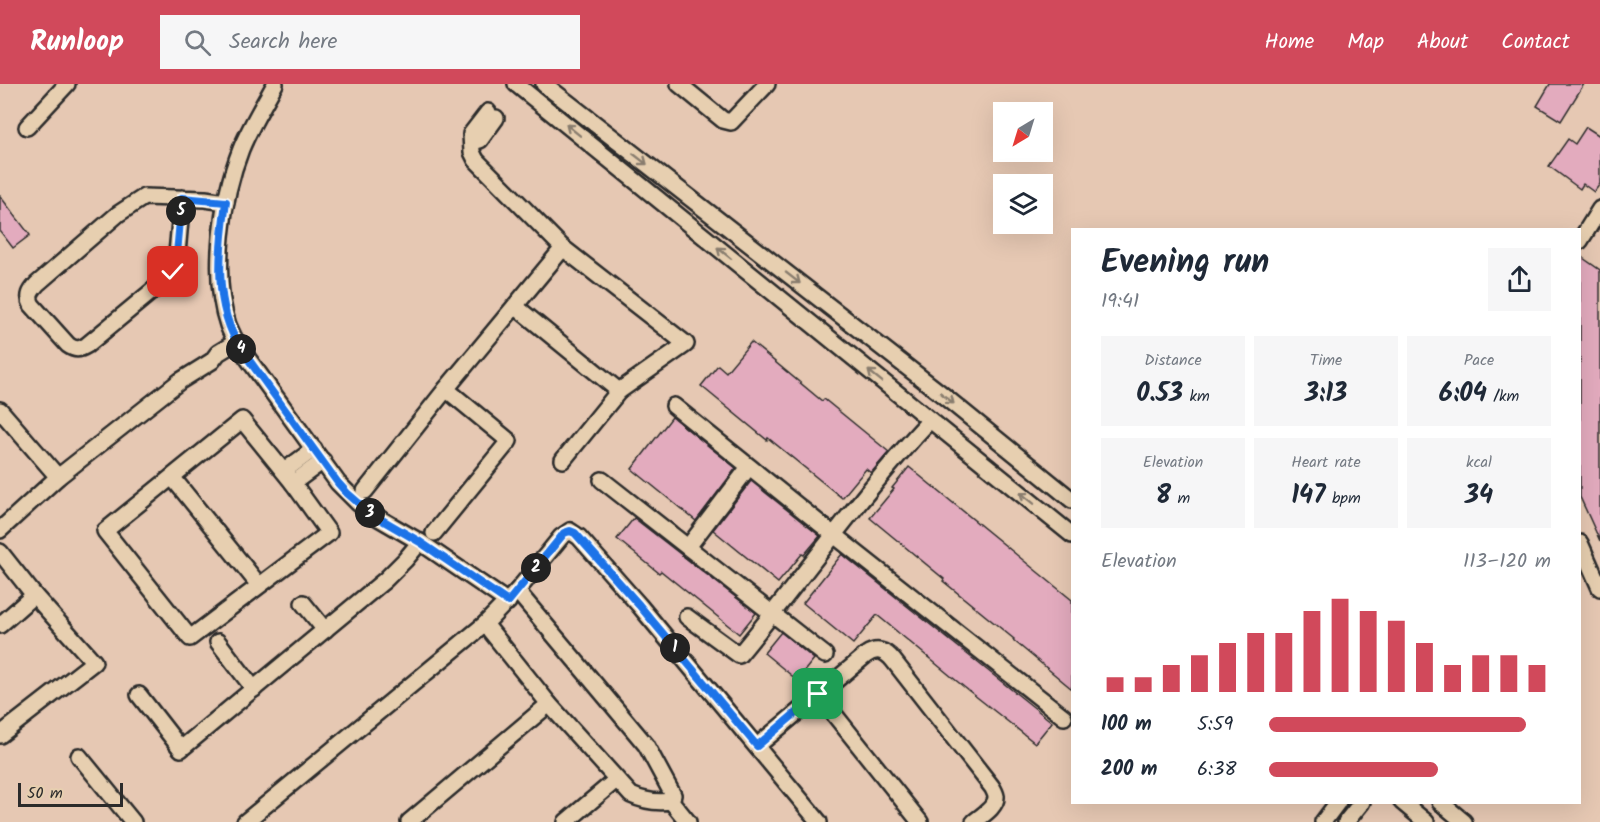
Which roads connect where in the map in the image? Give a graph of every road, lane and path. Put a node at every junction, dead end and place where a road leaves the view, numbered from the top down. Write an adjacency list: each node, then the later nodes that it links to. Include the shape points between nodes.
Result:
1 (66, 84): 8 (street)
2 (274, 84): 10 (street, via 241,149)
3 (516, 84): 20 (street, one-way to 3)
4 (544, 84): 29 (street, one-way to 29)
5 (679, 84): 6 (street, via 723,120 731,122)
6 (767, 84)
7 (492, 115): 13 (street, via 480,140 472,142 476,160)
8 (27, 127)
9 (182, 198): 9 (street, via 176,265 168,279 81,349 68,345 32,305 32,289 136,201 144,197); 10 (street)
10 (226, 202): 15 (street, via 220,277 228,326)
11 (1600, 209): 12 (street)
12 (1581, 239)
13 (562, 248): 14 (street); 17 (street, via 686,344)
14 (515, 306): 16 (street); 17 (street)
15 (238, 346): 21 (street); 24 (street, via 218,353)
16 (446, 389): 28 (street); 32 (street, via 509,441)
17 (619, 391): 22 (street)
18 (674, 406): 23 (street)
19 (0, 410): 24 (street)
20 (930, 420): 30 (street, one-way to 20); 34 (street)
21 (319, 455): 26 (street); 35 (street, via 363,508)
22 (563, 460)
23 (749, 467): 34 (street); 37 (street)
24 (58, 477): 31 (street)
25 (172, 477): 26 (street, via 242,420); 40 (street); 40 (street, via 105,531 190,638)
26 (288, 477): 40 (street, via 329,533)
27 (602, 480): 37 (street)
28 (365, 491)
29 (1071, 499): 30 (street)
30 (1053, 519): 33 (street)
31 (0, 530)
32 (434, 533)
33 (1071, 534)
34 (834, 535): 45 (street); 56 (street)
35 (420, 542): 39 (street); 49 (street, via 385,580)
36 (1581, 545): 41 (street)
37 (688, 547): 45 (street)
38 (0, 552): 42 (street)
39 (467, 574): 43 (street); 47 (street)
40 (259, 585)
41 (1600, 588)
42 (34, 595): 48 (street); 57 (street, via 94,662)
43 (512, 597): 47 (street); 58 (street, via 564,533 575,533); 61 (street, via 646,746 673,795)
44 (303, 603): 49 (street)
45 (774, 614): 46 (street, via 739,655); 51 (street)
46 (687, 617)
47 (490, 618): 55 (street); 67 (street)
48 (0, 625)
49 (325, 630): 52 (street)
50 (218, 642): 52 (street)
51 (825, 655)
52 (254, 689): 54 (street, via 181,749)
53 (818, 694): 58 (street); 72 (street); 73 (street, via 870,652 880,651 889,656 992,787 995,802)
54 (139, 696)
55 (549, 704): 60 (street); 68 (street)
56 (1064, 717)
57 (0, 735)
58 (757, 746): 71 (street)
59 (79, 756): 66 (street)
60 (616, 780): 61 (street, via 643,801); 69 (street)
61 (671, 801): 70 (street)
62 (1336, 804): 74 (street)
63 (1360, 804): 75 (street)
64 (1404, 804): 76 (street)
65 (1442, 804): 77 (street)
66 (133, 822)
67 (244, 822)
68 (409, 822)
69 (566, 822)
70 (688, 822)
71 (819, 822)
72 (920, 822)
73 (974, 822)
74 (1323, 822)
75 (1346, 822)
76 (1426, 822)
77 (1464, 822)

